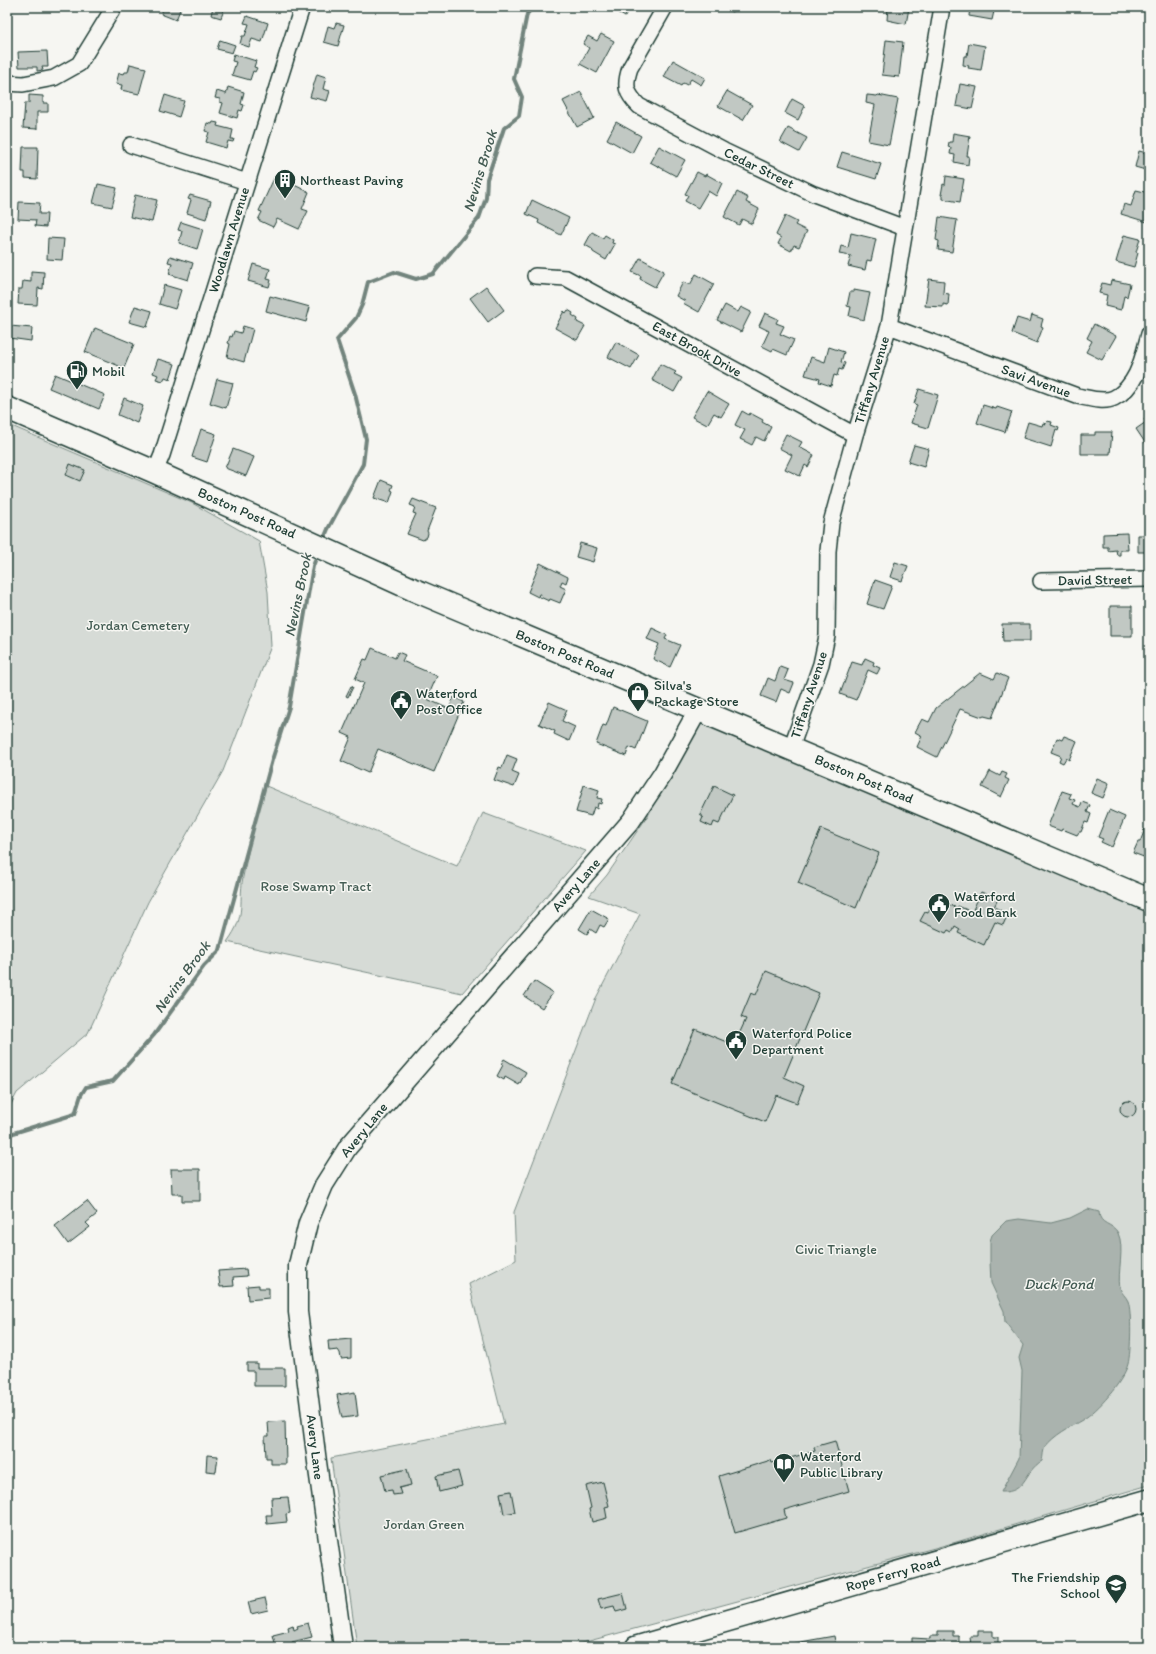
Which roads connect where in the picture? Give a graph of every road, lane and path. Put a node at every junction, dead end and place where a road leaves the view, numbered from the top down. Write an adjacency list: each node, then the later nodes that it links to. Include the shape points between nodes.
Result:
1 (114, 7): 5 (street, via 79,64 54,78 23,84)
2 (302, 7): 7 (street, Woodlawn Avenue)
3 (665, 7): 8 (street, Cedar Street, via 630,68 627,78 626,87 630,97 639,106 724,151 814,194)
4 (942, 7): 8 (street, Tiffany Avenue)
5 (7, 83)
6 (131, 145): 7 (street)
7 (247, 182): 14 (street, Woodlawn Avenue)
8 (905, 228): 10 (street, Tiffany Avenue)
9 (535, 276): 13 (street, East Brook Drive, via 566,278)
10 (889, 326): 11 (street, Savi Avenue, via 1077,396 1096,400 1114,398 1127,387 1138,373); 13 (street, Tiffany Avenue)
11 (1149, 334)
12 (7, 408): 14 (main road, Boston Post Road)
13 (855, 435): 18 (street, Tiffany Avenue, via 831,523 827,636 821,664)
14 (155, 472): 17 (main road, Boston Post Road, via 419,592)
15 (1149, 579): 16 (street, David Street)
16 (1041, 581)
17 (698, 710): 18 (main road, Boston Post Road); 21 (street, Avery Lane, via 663,773 631,821 348,1147 324,1185 308,1222 298,1265 298,1312)
18 (791, 748): 19 (main road, Boston Post Road)
19 (1149, 900)
20 (1149, 1500): 22 (main road, Rope Ferry Road)
21 (343, 1647)
22 (636, 1647)

